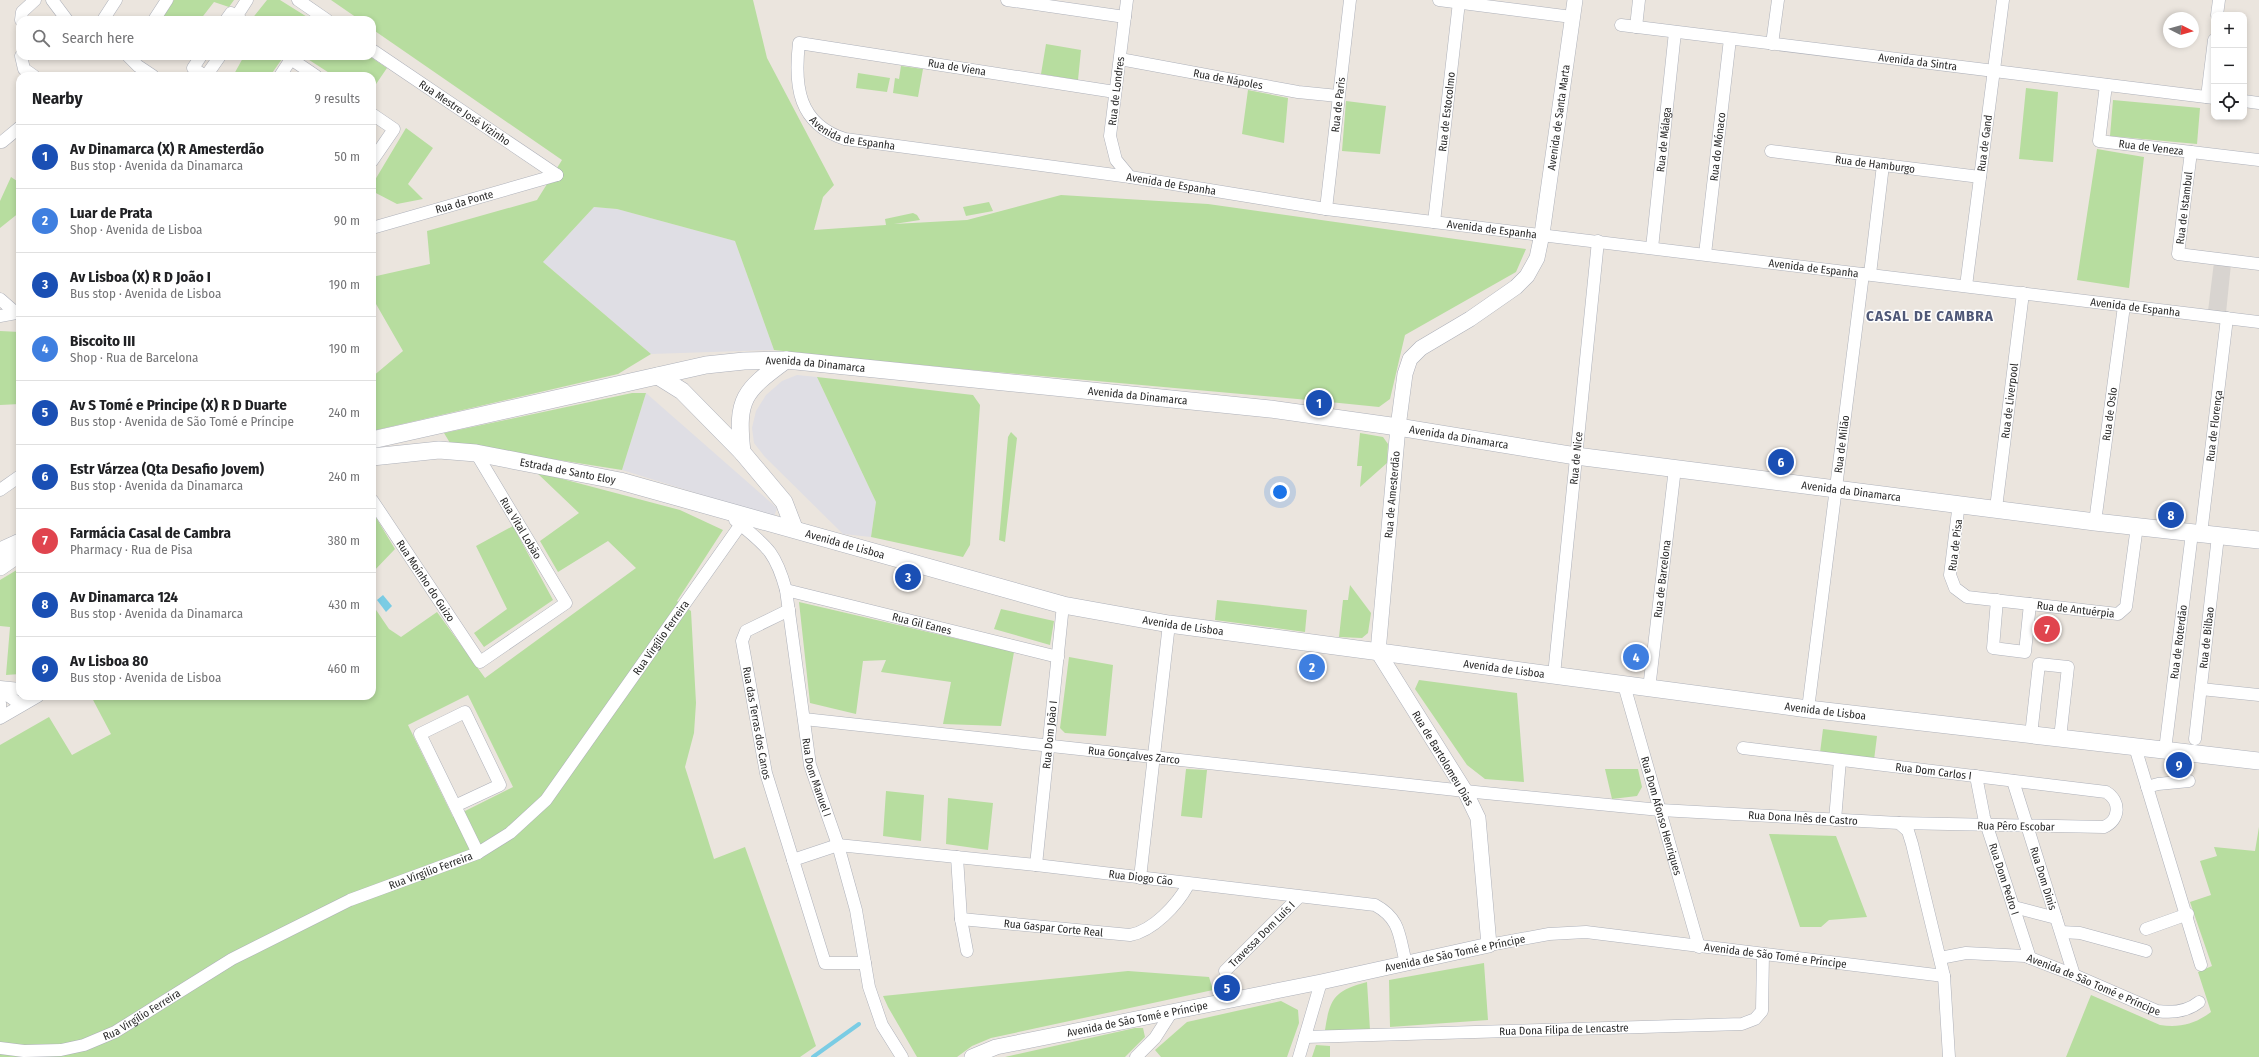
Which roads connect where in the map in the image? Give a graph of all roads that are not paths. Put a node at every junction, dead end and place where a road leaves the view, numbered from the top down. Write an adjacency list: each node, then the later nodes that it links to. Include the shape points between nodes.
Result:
1 (35, 0): 20 (street, via 22,12)
2 (52, 0): 21 (street)
3 (116, 0): 22 (street)
4 (167, 0): 23 (street)
5 (247, 0): 24 (street)
6 (298, 0): 25 (street)
7 (1007, 0): 18 (street)
8 (1127, 0): 26 (street, Rua de Londres)
9 (1350, 0): 52 (street, Rua de Paris)
10 (1439, 0): 16 (street)
11 (1575, 0): 27 (street, Avenida de Santa Marta)
12 (1639, 0): 29 (street)
13 (1778, 0): 33 (street)
14 (2003, 0): 49 (street, Rua de Gand)
15 (2219, 0): 19 (street)
16 (1458, 2): 17 (street); 68 (street, Rua de Estocolmo)
17 (1497, 3): 27 (street)
18 (1068, 5): 26 (street)
19 (2217, 12)
20 (22, 16)
21 (64, 16)
22 (106, 16)
23 (157, 16)
24 (236, 16)
25 (321, 16)
26 (1125, 17): 36 (street, Rua de Londres)
27 (1572, 17): 70 (street, Avenida de Santa Marta)
28 (1621, 25): 29 (street, Avenida da Sintra)
29 (1636, 27): 30 (street, Avenida da Sintra)
30 (1674, 32): 31 (street, Avenida da Sintra); 72 (street, Rua de Málaga)
31 (1730, 39): 33 (street, Avenida da Sintra); 73 (street, Rua do Mónaco)
32 (799, 43): 51 (street, Rua de Viena); 65 (street, Avenida de Espanha, via 796,70 801,100 811,118 832,135 846,140)
33 (1772, 44): 49 (street, Avenida da Sintra)
34 (2213, 48): 53 (street)
35 (376, 53): 64 (street, Rua Mestre José Vizinho)
36 (1120, 59): 51 (street, Rua de Londres); 52 (street, Rua de Nápoles, via 1298,92)
37 (22, 60): 44 (street, via 24,69)
38 (130, 60): 43 (street)
39 (198, 60): 45 (street, via 193,68)
40 (216, 60): 46 (street)
41 (290, 60): 47 (street)
42 (292, 60): 48 (street)
43 (135, 71)
44 (28, 72)
45 (198, 72)
46 (205, 72)
47 (283, 72)
48 (310, 72)
49 (1994, 72): 50 (street, Avenida da Sintra); 66 (street, Rua de Gand)
50 (2106, 86): 53 (street, Avenida da Sintra); 60 (street, Rua de Veneza, via 2099,141)
51 (1115, 92): 65 (street, Rua de Londres, via 1110,126 1112,149 1118,165)
52 (1338, 96): 67 (street, Rua de Paris)
53 (2210, 97)
54 (2247, 101): 55 (street)
55 (2259, 103)
56 (376, 117): 61 (street, via 394,128)
57 (16, 130): 58 (street)
58 (0, 142)
59 (1771, 151): 63 (street, Rua de Hamburgo)
60 (2191, 152): 62 (street, Rua de Veneza); 74 (street, Rua de Istambul, via 2178,254)
61 (376, 155)
62 (2259, 160)
63 (1883, 165): 66 (street, Rua de Hamburgo); 75 (street, Rua de Milão)
64 (557, 175): 69 (street, Rua da Ponte)
65 (1130, 177): 67 (street, Avenida de Espanha)
66 (1980, 177): 76 (street, Rua de Gand)
67 (1326, 209): 68 (street, Avenida de Espanha)
68 (1434, 222): 70 (street, Avenida de Espanha)
69 (376, 225)
70 (1542, 234): 71 (street, Avenida de Espanha); 87 (street, Rua de Amesterdão, via 1537,258 1516,287 1470,319 1421,348 1410,359 1405,374)
71 (1598, 241): 72 (street, Avenida de Espanha); 91 (street, Rua de Nice)
72 (1652, 248): 73 (street, Avenida de Espanha)
73 (1705, 254): 75 (street, Avenida de Espanha)
74 (2259, 264)
75 (1866, 274): 76 (street, Avenida de Espanha); 95 (street, Rua de Milão)
76 (1966, 286): 77 (street, Avenida de Espanha)
77 (2023, 293): 79 (street, Avenida de Espanha); 99 (street, Rua de Liverpool)
78 (0, 299): 80 (street)
79 (2124, 306): 83 (street, Avenida de Espanha); 102 (street, Rua de Oslo)
80 (16, 311)
81 (16, 313): 82 (street)
82 (0, 316)
83 (2227, 318): 84 (street, Avenida de Espanha); 106 (street, Rua de Florença)
84 (2259, 322)
85 (786, 360): 86 (main road, Avenida da Dinamarca, via 706,365); 87 (main road, Avenida da Dinamarca, via 1270,409); 90 (main road, via 758,381 746,396 739,422)
86 (658, 376): 88 (main road); 90 (main road, via 682,391)
87 (1398, 427): 91 (main road, Avenida da Dinamarca); 120 (street, Rua de Amesterdão)
88 (376, 439)
89 (476, 452): 92 (main road, Estrada de Santo Eloy, via 439,450); 100 (main road, Estrada de Santo Eloy, via 620,481); 123 (street, Rua Vital Lobão, via 566,603)
90 (742, 452): 105 (main road, via 784,502)
91 (1576, 456): 93 (main road, Avenida da Dinamarca); 125 (street, Rua de Nice)
92 (376, 457)
93 (1675, 468): 95 (main road, Avenida da Dinamarca); 128 (street, Rua de Barcelona)
94 (16, 479): 96 (street)
95 (1835, 488): 97 (main road, Avenida da Dinamarca); 137 (street, Rua de Milão)
96 (0, 490)
97 (1959, 503): 99 (main road, Avenida da Dinamarca); 114 (street, Rua de Pisa, via 1950,575 1955,588 1967,597)
98 (376, 506): 123 (street, Rua Moínho do Guizo)
99 (1996, 508): 102 (main road, Avenida da Dinamarca)
100 (723, 510): 101 (main road, Estrada de Santo Eloy); 103 (street, Rua Dom Manuel I)
101 (761, 519): 105 (main road, Avenida de Lisboa)
102 (2095, 522): 104 (main road, Avenida da Dinamarca)
103 (741, 524): 113 (street, Rua Dom Manuel I, via 771,551 780,566); 163 (street, Rua Virgílio Ferreira, via 546,800 510,833)
104 (2136, 526): 106 (main road, Avenida da Dinamarca); 116 (street, Rua de Antuérpia, via 2126,607 2118,614)
105 (794, 528): 117 (main road, Avenida de Lisboa)
106 (2196, 533): 107 (main road, Avenida da Dinamarca); 146 (street, Rua de Roterdão)
107 (2218, 536): 108 (main road, Avenida da Dinamarca); 129 (street, Rua de Bilbao)
108 (2259, 540)
109 (16, 544): 110 (main road)
110 (0, 551)
111 (16, 556): 112 (main road)
112 (0, 568)
113 (786, 590): 118 (street, Rua Dom Manuel I); 122 (street, Rua Gil Eanes)
114 (1997, 600): 115 (street, Rua de Pisa); 121 (street, via 1992,648)
115 (2014, 602): 116 (street, Rua de Antuérpia)
116 (2030, 604): 121 (street)
117 (1063, 605): 119 (main road, Avenida de Lisboa); 122 (street, Rua Dom João I)
118 (789, 610): 139 (street, Rua Dom Manuel I); 165 (street, Rua das Terras dos Canos, via 746,631 742,641 766,773)
119 (1169, 624): 120 (main road, Avenida de Lisboa); 147 (street)
120 (1378, 652): 125 (main road, Avenida de Lisboa); 154 (street, Rua de Bartolomeu Dias)
121 (2025, 652): 124 (street)
122 (1058, 657): 143 (street, Rua Dom João I)
123 (480, 662)
124 (2040, 664): 140 (street); 141 (street, via 2068,667)
125 (1554, 675): 126 (main road, Avenida de Lisboa)
126 (1624, 684): 128 (main road, Avenida de Lisboa); 157 (street, Rua Dom Afonso Henriques)
127 (0, 687): 130 (street)
128 (1649, 688): 137 (main road, Avenida de Lisboa)
129 (2201, 688): 132 (street); 142 (street, Rua de Bilbao)
130 (16, 689)
131 (0, 692): 135 (street)
132 (2259, 695)
133 (30, 700): 135 (street)
134 (0, 703): 136 (street)
135 (21, 705): 138 (street)
136 (0, 709)
137 (1808, 709): 140 (main road, Avenida de Lisboa)
138 (0, 718)
139 (804, 719): 143 (street, Rua Gonçalves Zarco); 162 (street, Rua Dom Manuel I, via 810,765)
140 (2031, 735): 141 (main road, Avenida de Lisboa)
141 (2060, 738): 144 (main road, Avenida de Lisboa)
142 (2195, 739)
143 (1048, 745): 147 (street, Rua Gonçalves Zarco); 166 (street, Rua Dom João I)
144 (2135, 747): 146 (main road, Avenida de Lisboa); 153 (street)
145 (1743, 748): 148 (street, Rua Dom Carlos I)
146 (2165, 750): 149 (main road, Avenida de Lisboa)
147 (1154, 757): 154 (street, Rua Gonçalves Zarco); 167 (street)
148 (1840, 760): 150 (street, Rua Dom Carlos I); 158 (street)
149 (2259, 761)
150 (1976, 776): 151 (street, Rua Dom Carlos I); 160 (street, Rua Dom Pedro I, via 1980,803)
151 (2013, 781): 155 (street, Rua Dom Carlos I, via 2106,792 2111,795); 161 (street, Rua Dom Dinis)
152 (2189, 781): 153 (street)
153 (2147, 787): 171 (street)
154 (1465, 791): 157 (street, Rua Dona Inês de Castro); 176 (street, Rua de Bartolomeu Dias, via 1478,818)
155 (2116, 805): 161 (street, Rua Pêro Escobar, via 2116,818 2113,824 2104,827)
156 (455, 806): 156 (street, via 420,734 465,712 500,785); 163 (street)
157 (1660, 810): 158 (street, Rua Dona Inês de Castro); 177 (street, Rua Dom Afonso Henriques)
158 (1835, 820): 159 (street, Rua Dona Inês de Castro)
159 (1899, 823): 160 (street, Rua Pêro Escobar); 181 (street, via 1908,832 1912,844)
160 (1988, 825): 161 (street, Rua Pêro Escobar); 170 (street, Rua Dom Pedro I)
161 (2027, 826): 172 (street, Rua Dom Dinis)
162 (838, 845): 164 (street, Rua Diogo Cão); 165 (street); 183 (street, Rua Dom Manuel I, via 856,910)
163 (478, 853): 193 (street, Rua Virgílio Ferreira, via 350,900 232,959 115,1032 84,1045 61,1050)
164 (957, 856): 166 (street, Rua Diogo Cão); 173 (street)
165 (793, 860): 183 (street, Rua das Terras dos Canos, via 825,963)
166 (1036, 865): 167 (street, Rua Diogo Cão)
167 (1140, 878): 168 (street, Rua Diogo Cão)
168 (1188, 884): 169 (street, Rua Diogo Cão); 173 (street, Rua Gaspar Corte Real, via 1182,897 1139,934)
169 (1299, 897): 184 (street, Rua Diogo Cão, via 1375,905 1388,912 1395,921); 186 (street, Travessa Dom Luís I)
170 (2014, 907): 172 (street); 182 (street, Rua Dom Pedro I)
171 (2188, 914): 174 (street); 185 (street)
172 (2056, 918): 175 (street, Rua Dom Dinis)
173 (961, 919): 178 (street)
174 (2146, 929)
175 (2061, 932): 179 (street, via 2080,933); 187 (street, Rua Dom Dinis)
176 (1489, 945): 177 (street, Avenida de São Tomé e Príncipe, via 1549,934 1586,932); 184 (street, Avenida de São Tomé e Príncipe)
177 (1699, 947): 180 (street, Avenida de São Tomé e Príncipe)
178 (967, 951)
179 (2146, 951)
180 (1763, 954): 188 (street, Avenida de São Tomé e Príncipe); 192 (street, Rua Dona Filipa de Lencastre, via 1762,1011 1755,1019 1742,1024)
181 (1940, 958): 182 (street, Avenida de São Tomé e Príncipe, via 1966,953); 188 (street)
182 (2030, 958): 187 (street, Avenida de São Tomé e Príncipe)
183 (865, 963): 194 (street, Rua Dom Manuel I, via 869,987 882,1025)
184 (1406, 963): 189 (street, Avenida de São Tomé e Príncipe)
185 (2202, 965)
186 (1225, 971)
187 (2074, 975): 190 (street, Avenida de São Tomé e Príncipe, via 2157,1011 2170,1013)
188 (1944, 976): 198 (street)
189 (1321, 982): 191 (street, Avenida de São Tomé e Príncipe); 192 (street)
190 (2199, 1002)
191 (1171, 1013): 195 (street, Avenida de São Tomé e Príncipe, via 996,1047); 196 (street, via 1155,1038)
192 (1305, 1037): 197 (street)
193 (0, 1048)
194 (902, 1057)
195 (972, 1057)
196 (1136, 1057)
197 (1299, 1057)
198 (1949, 1057)

